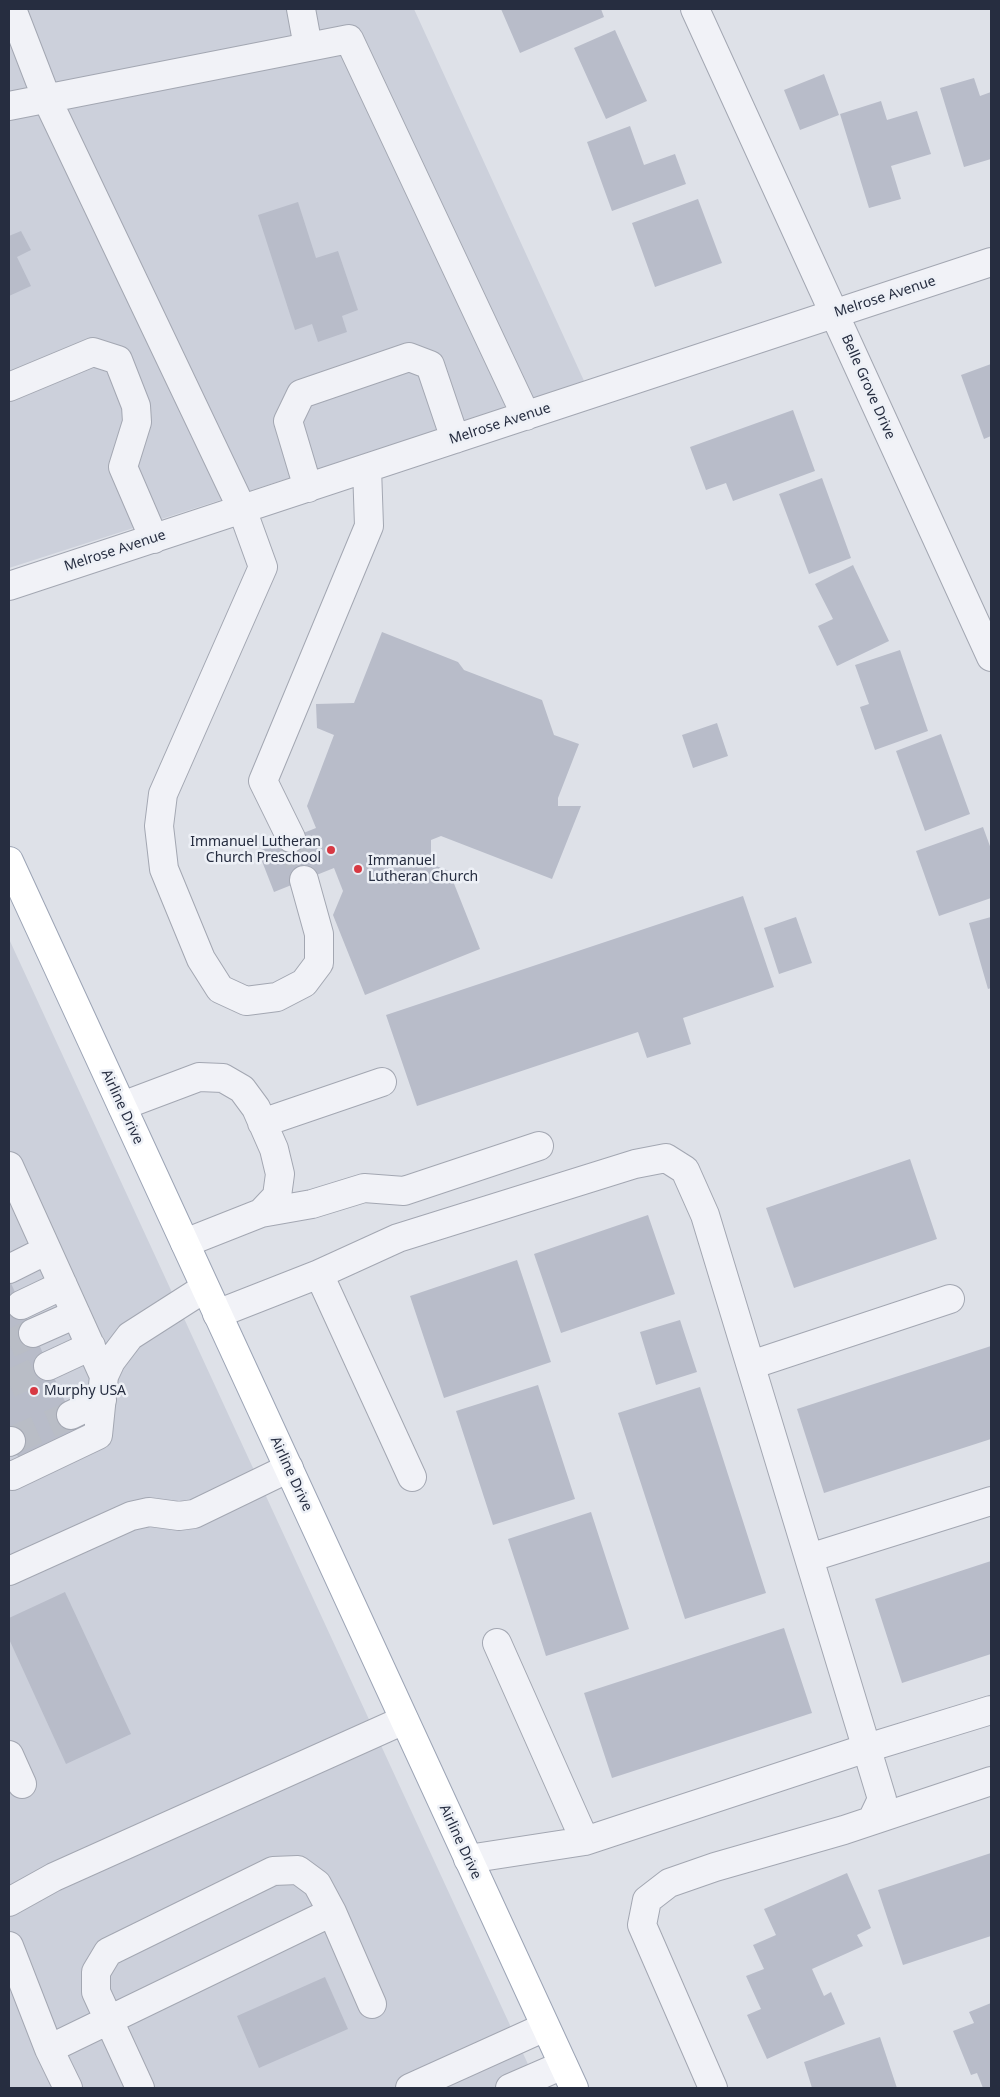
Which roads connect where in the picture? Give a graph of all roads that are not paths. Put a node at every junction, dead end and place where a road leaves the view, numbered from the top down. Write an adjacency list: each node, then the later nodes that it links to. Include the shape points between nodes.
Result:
1 (12, 9): 5 (street)
2 (301, 9): 4 (street)
3 (695, 9): 8 (street, Belle Grove Drive)
4 (308, 47): 5 (street); 10 (street, via 349,39)
5 (46, 97): 6 (street); 14 (street)
6 (9, 106)
7 (991, 262): 8 (street, Melrose Avenue)
8 (835, 314): 10 (street, Melrose Avenue); 17 (street, Belle Grove Drive)
9 (9, 387): 15 (street, via 93,352 118,360 136,406 137,422 124,467)
10 (526, 416): 11 (street, Melrose Avenue)
11 (455, 439): 12 (street, Melrose Avenue); 13 (street, via 430,365 409,357 301,394 288,421)
12 (367, 468): 13 (street, Melrose Avenue); 18 (street, via 369,526 263,781)
13 (308, 488): 14 (street, Melrose Avenue)
14 (242, 509): 15 (street, Melrose Avenue); 20 (street, via 263,567 163,794 159,826 164,869 201,958 220,989 246,1001 277,998 304,983 319,963 319,934)
15 (154, 539): 16 (street, Melrose Avenue)
16 (9, 586)
17 (991, 657)
18 (291, 838)
19 (9, 863): 22 (main road, Airline Drive)
20 (304, 880)
21 (382, 1082): 23 (street)
22 (122, 1106): 23 (street, via 199,1077 223,1078 242,1089); 28 (main road, Airline Drive)
23 (262, 1123): 27 (street, via 274,1149 280,1174 277,1196)
24 (539, 1146): 27 (street, via 404,1191 364,1188 312,1204)
25 (9, 1166): 26 (street)
26 (17, 1203): 29 (street)
27 (261, 1213): 28 (street)
28 (185, 1244): 33 (main road, Airline Drive)
29 (47, 1250): 30 (street); 32 (street)
30 (9, 1269)
31 (319, 1274): 37 (street); 40 (street, via 398,1238 635,1164 666,1158 685,1170 705,1216); 46 (street)
32 (63, 1285): 35 (street); 36 (street)
33 (205, 1288): 37 (main road, Airline Drive); 42 (street, via 130,1336 111,1361)
34 (950, 1299): 40 (street)
35 (21, 1305)
36 (76, 1314): 38 (street); 39 (street)
37 (217, 1314): 44 (main road, Airline Drive)
38 (33, 1333)
39 (91, 1346): 41 (street); 42 (street)
40 (751, 1365): 48 (street)
41 (48, 1366)
42 (103, 1388): 43 (street); 45 (street, via 98,1435)
43 (71, 1415)
44 (289, 1468): 49 (street, via 194,1514 179,1516 149,1512 130,1516); 52 (main road, Airline Drive)
45 (9, 1476)
46 (412, 1477)
47 (991, 1501): 48 (street)
48 (809, 1558): 53 (street)
49 (9, 1571)
50 (497, 1643): 58 (street)
51 (991, 1710): 53 (street)
52 (404, 1720): 59 (main road, Airline Drive); 60 (street, via 54,1877)
53 (867, 1748): 57 (street, via 882,1799); 58 (street)
54 (9, 1755): 56 (street)
55 (991, 1781): 57 (street)
56 (22, 1784)
57 (872, 1820): 73 (street, via 714,1867 669,1883 647,1900 642,1925)
58 (585, 1841): 59 (street)
59 (468, 1858): 66 (main road, Airline Drive)
60 (9, 1902)
61 (332, 1912): 64 (street); 65 (street); 65 (street, via 317,1884 298,1870 273,1871 108,1952 96,1972 96,1992)
62 (9, 1946): 63 (street)
63 (19, 2003): 67 (street)
64 (372, 2004)
65 (109, 2020): 67 (street); 70 (street)
66 (546, 2027): 68 (main road, Airline Drive); 71 (street)
67 (49, 2049): 69 (street)
68 (568, 2077): 72 (street)
69 (68, 2088)
70 (140, 2088)
71 (410, 2088)
72 (510, 2088)
73 (713, 2088)

